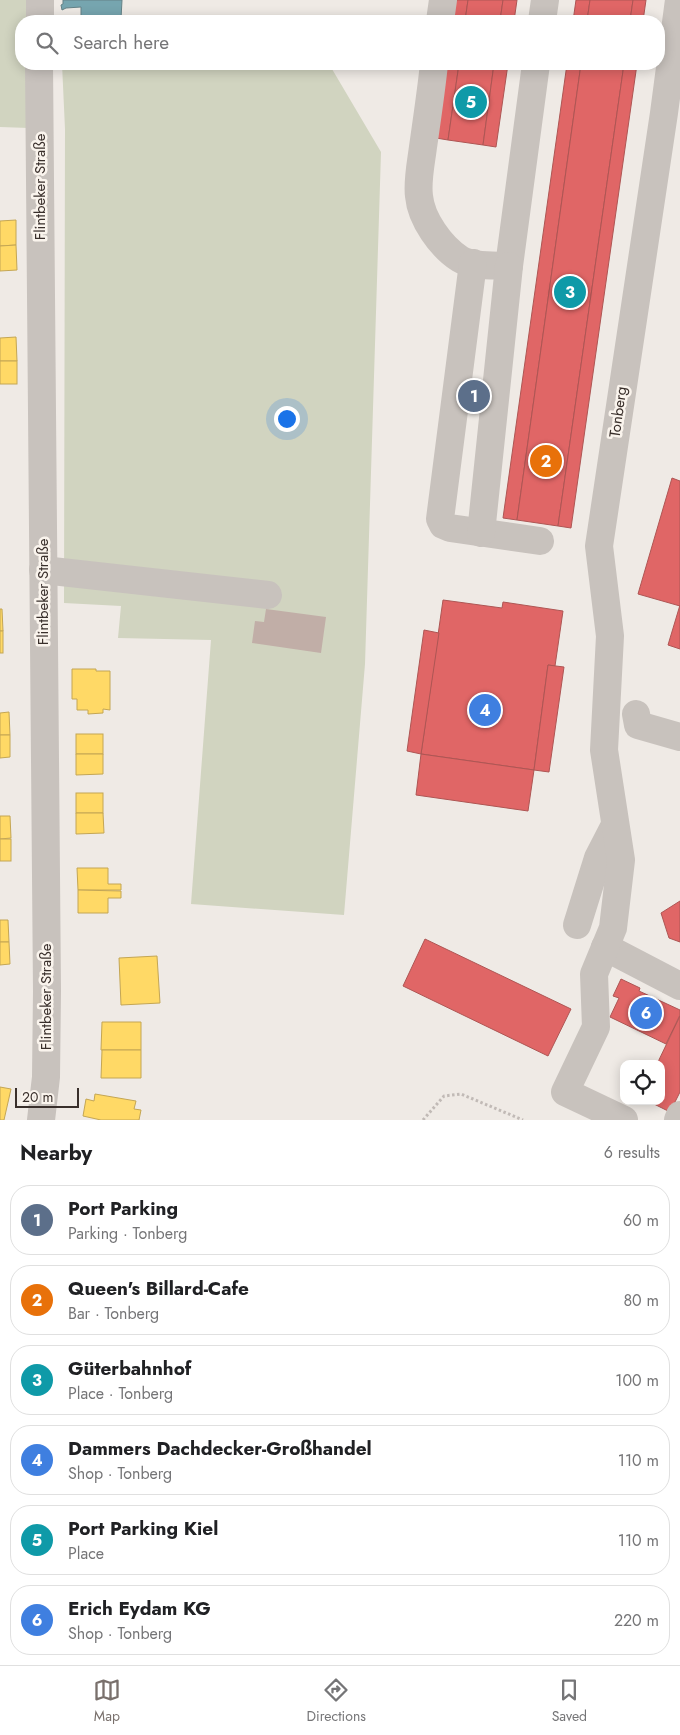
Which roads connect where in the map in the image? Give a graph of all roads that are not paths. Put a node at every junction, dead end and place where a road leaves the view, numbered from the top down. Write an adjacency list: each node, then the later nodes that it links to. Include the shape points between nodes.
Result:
1 (40, 0): 5 (street)
2 (443, 0): 6 (street)
3 (545, 0): 7 (street)
4 (679, 0): 19 (street, Tonberg, via 599,546 610,636 604,750)
5 (40, 15)
6 (441, 15)
7 (543, 15)
8 (40, 70): 15 (street, Flintbeker Straße)
9 (433, 70): 11 (street, via 419,196 422,211 445,246 460,259)
10 (535, 70): 12 (street)
11 (472, 263): 12 (street); 13 (street, via 440,519 450,528)
12 (508, 266): 13 (street)
13 (481, 533): 14 (street)
14 (540, 541)
15 (43, 570): 16 (street); 24 (street, Flintbeker Straße, via 47,991 46,1077)
16 (268, 595)
17 (636, 714): 18 (street, via 638,725)
18 (680, 737)
19 (615, 825): 20 (street, via 598,858); 21 (street, Tonberg, via 621,860 613,928)
20 (577, 925)
21 (605, 947): 22 (street); 25 (street, Tonberg, via 594,974 596,1027 565,1092)
22 (680, 986)
23 (680, 1115): 26 (street)
24 (41, 1120)
25 (624, 1120)
26 (678, 1120)

